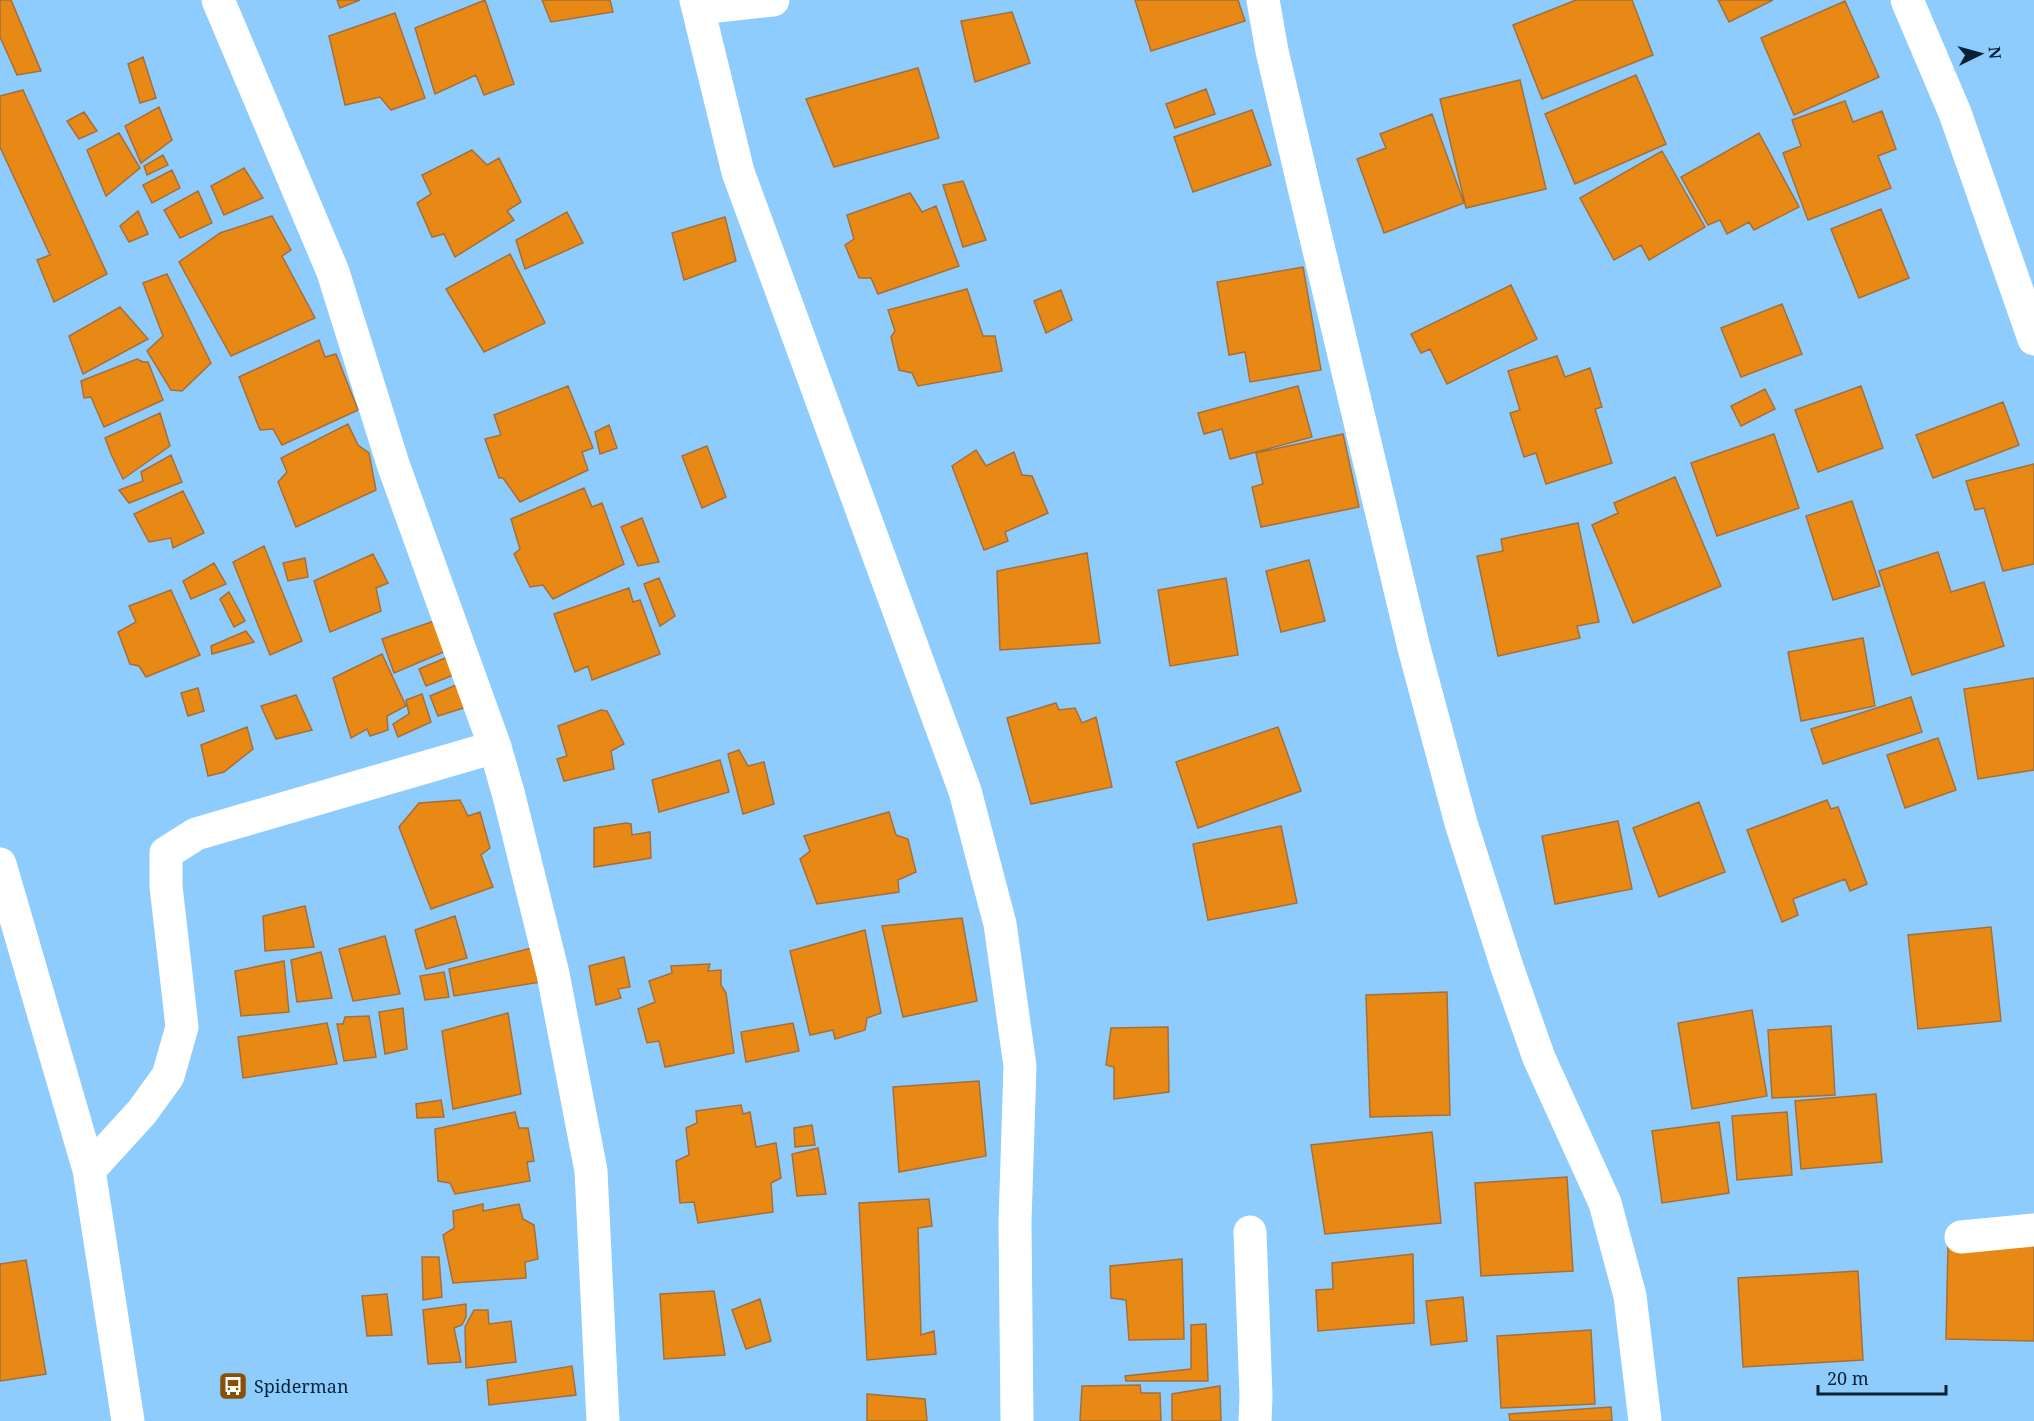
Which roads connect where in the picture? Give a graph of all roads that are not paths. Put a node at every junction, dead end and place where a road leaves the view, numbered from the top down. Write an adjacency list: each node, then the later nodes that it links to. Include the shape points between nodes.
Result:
1 (218, 0): 7 (street, via 333,272 393,464)
2 (773, 0): 5 (street)
3 (1263, 0): 18 (street, via 1414,648 1461,823 1539,1058 1605,1203 1630,1296)
4 (1907, 0): 6 (street, via 1955,113)
5 (698, 4): 16 (street, via 738,172 965,791 1000,924 1020,1066 1015,1222)
6 (2034, 339)
7 (495, 747): 10 (street, via 196,834 166,853 166,886 182,1027 168,1076 142,1112); 15 (street, via 553,974 591,1171)
8 (0, 864): 9 (street)
9 (5, 900): 10 (street)
10 (89, 1170): 14 (street)
11 (2034, 1230): 13 (street)
12 (1250, 1232): 17 (street)
13 (1961, 1237)
14 (128, 1421)
15 (603, 1421)
16 (1017, 1421)
17 (1255, 1421)
18 (1645, 1421)

